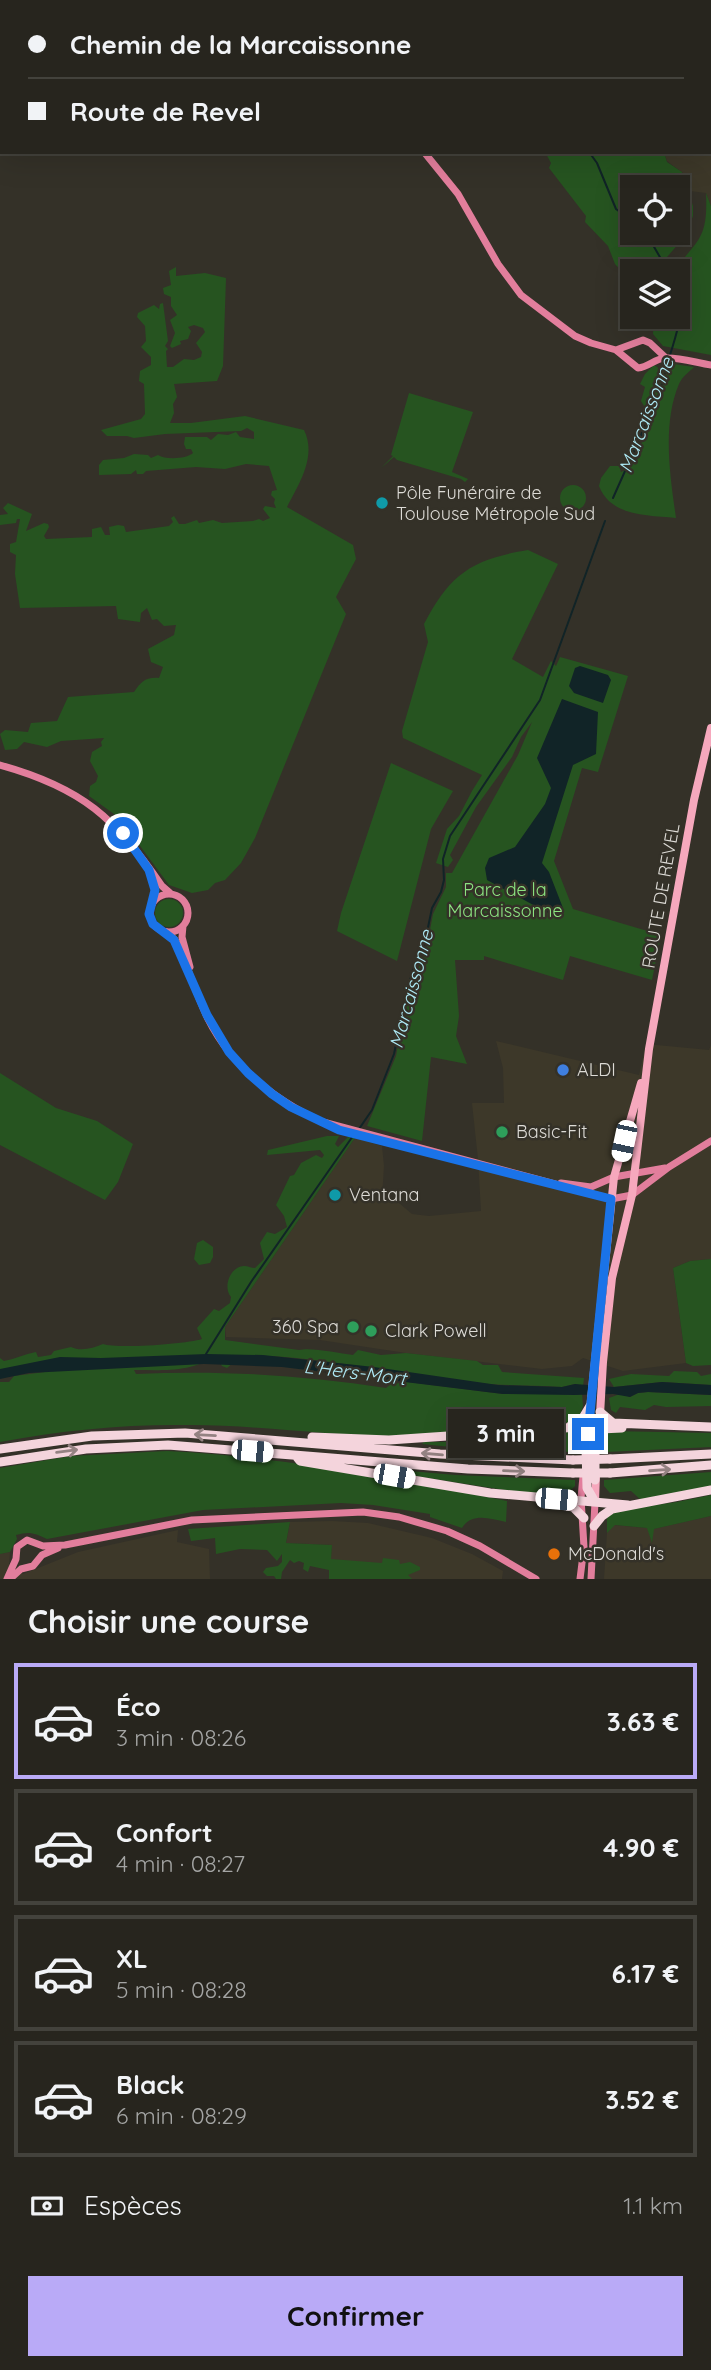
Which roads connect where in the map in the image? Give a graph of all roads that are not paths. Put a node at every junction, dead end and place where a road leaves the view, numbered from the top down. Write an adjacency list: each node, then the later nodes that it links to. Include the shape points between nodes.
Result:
1 (426, 154): 4 (main road, via 457,194 520,295 575,335)
2 (630, 345): 3 (main road, via 643,340); 4 (main road); 5 (main road)
3 (654, 348): 6 (main road); 7 (main road)
4 (616, 350): 5 (main road)
5 (628, 358): 7 (main road, via 638,368)
6 (666, 358): 7 (main road); 8 (main road)
7 (653, 362)
8 (711, 365)
9 (711, 728): 17 (main road, ROUTE DE REVEL)
10 (0, 765): 11 (main road, via 48,781 90,805 123,833)
11 (149, 870): 12 (main road); 13 (main road)
12 (170, 894): 13 (main road); 14 (main road, via 187,906)
13 (155, 900): 15 (main road, via 150,920)
14 (183, 926): 15 (main road); 16 (main road)
15 (167, 932): 16 (main road)
16 (198, 994): 22 (main road, via 215,1031 239,1065 280,1100 359,1134)
17 (646, 1071): 20 (main road, ROUTE DE REVEL); 21 (main road, ROUTE DE REVEL)
18 (711, 1141): 19 (main road)
19 (669, 1167): 20 (main road); 23 (main road)
20 (634, 1172): 21 (main road); 23 (main road, ROUTE DE REVEL)
21 (614, 1177): 22 (main road, via 592,1187); 24 (main road, ROUTE DE REVEL)
22 (554, 1183): 24 (main road)
23 (632, 1195): 24 (main road); 25 (main road, ROUTE DE REVEL, via 612,1278)
24 (611, 1199): 25 (main road, ROUTE DE REVEL)
25 (598, 1373): 26 (main road, ROUTE DE REVEL)
26 (597, 1408): 27 (highway, via 613,1423); 28 (highway); 30 (main road, ROUTE DE REVEL); 31 (main road, ROUTE DE REVEL)
27 (669, 1425): 29 (highway); 30 (highway)
28 (568, 1427): 31 (highway, via 581,1427); 32 (highway, via 389,1440)
29 (711, 1427)
30 (600, 1429): 31 (main road); 39 (main road, ROUTE DE REVEL)
31 (588, 1434): 33 (main road, ROUTE DE REVEL); 39 (highway, via 594,1441)
32 (258, 1438): 34 (highway, one-way to 34, via 126,1434); 36 (highway, one-way to 32, bridge, via 573,1460)
33 (586, 1448): 42 (main road, ROUTE DE REVEL); 43 (highway, via 587,1488)
34 (0, 1449)
35 (295, 1454): 37 (highway, one-way to 35, via 144,1446); 38 (highway, one-way to 38, bridge, via 573,1473); 41 (highway, via 300,1461)
36 (711, 1454)
37 (0, 1462)
38 (711, 1465)
39 (596, 1480): 43 (main road, ROUTE DE REVEL)
40 (711, 1490): 44 (highway)
41 (511, 1496): 42 (highway); 45 (highway, via 568,1506)
42 (582, 1502): 43 (highway); 45 (main road, ROUTE DE REVEL)
43 (595, 1502): 44 (highway); 46 (main road, ROUTE DE REVEL)
44 (628, 1505): 46 (highway, via 608,1511)
45 (584, 1518): 52 (main road, ROUTE DE REVEL)
46 (594, 1526): 55 (main road, ROUTE DE REVEL)
47 (39, 1545): 48 (main road); 49 (main road); 50 (main road, via 23,1541)
48 (65, 1545): 49 (main road); 54 (main road, via 192,1520 363,1512 447,1531)
49 (42, 1555): 51 (main road, via 37,1563)
50 (16, 1559): 51 (main road); 53 (main road)
51 (26, 1566): 53 (main road)
52 (581, 1578)
53 (8, 1579)
54 (536, 1579)
55 (593, 1579)

